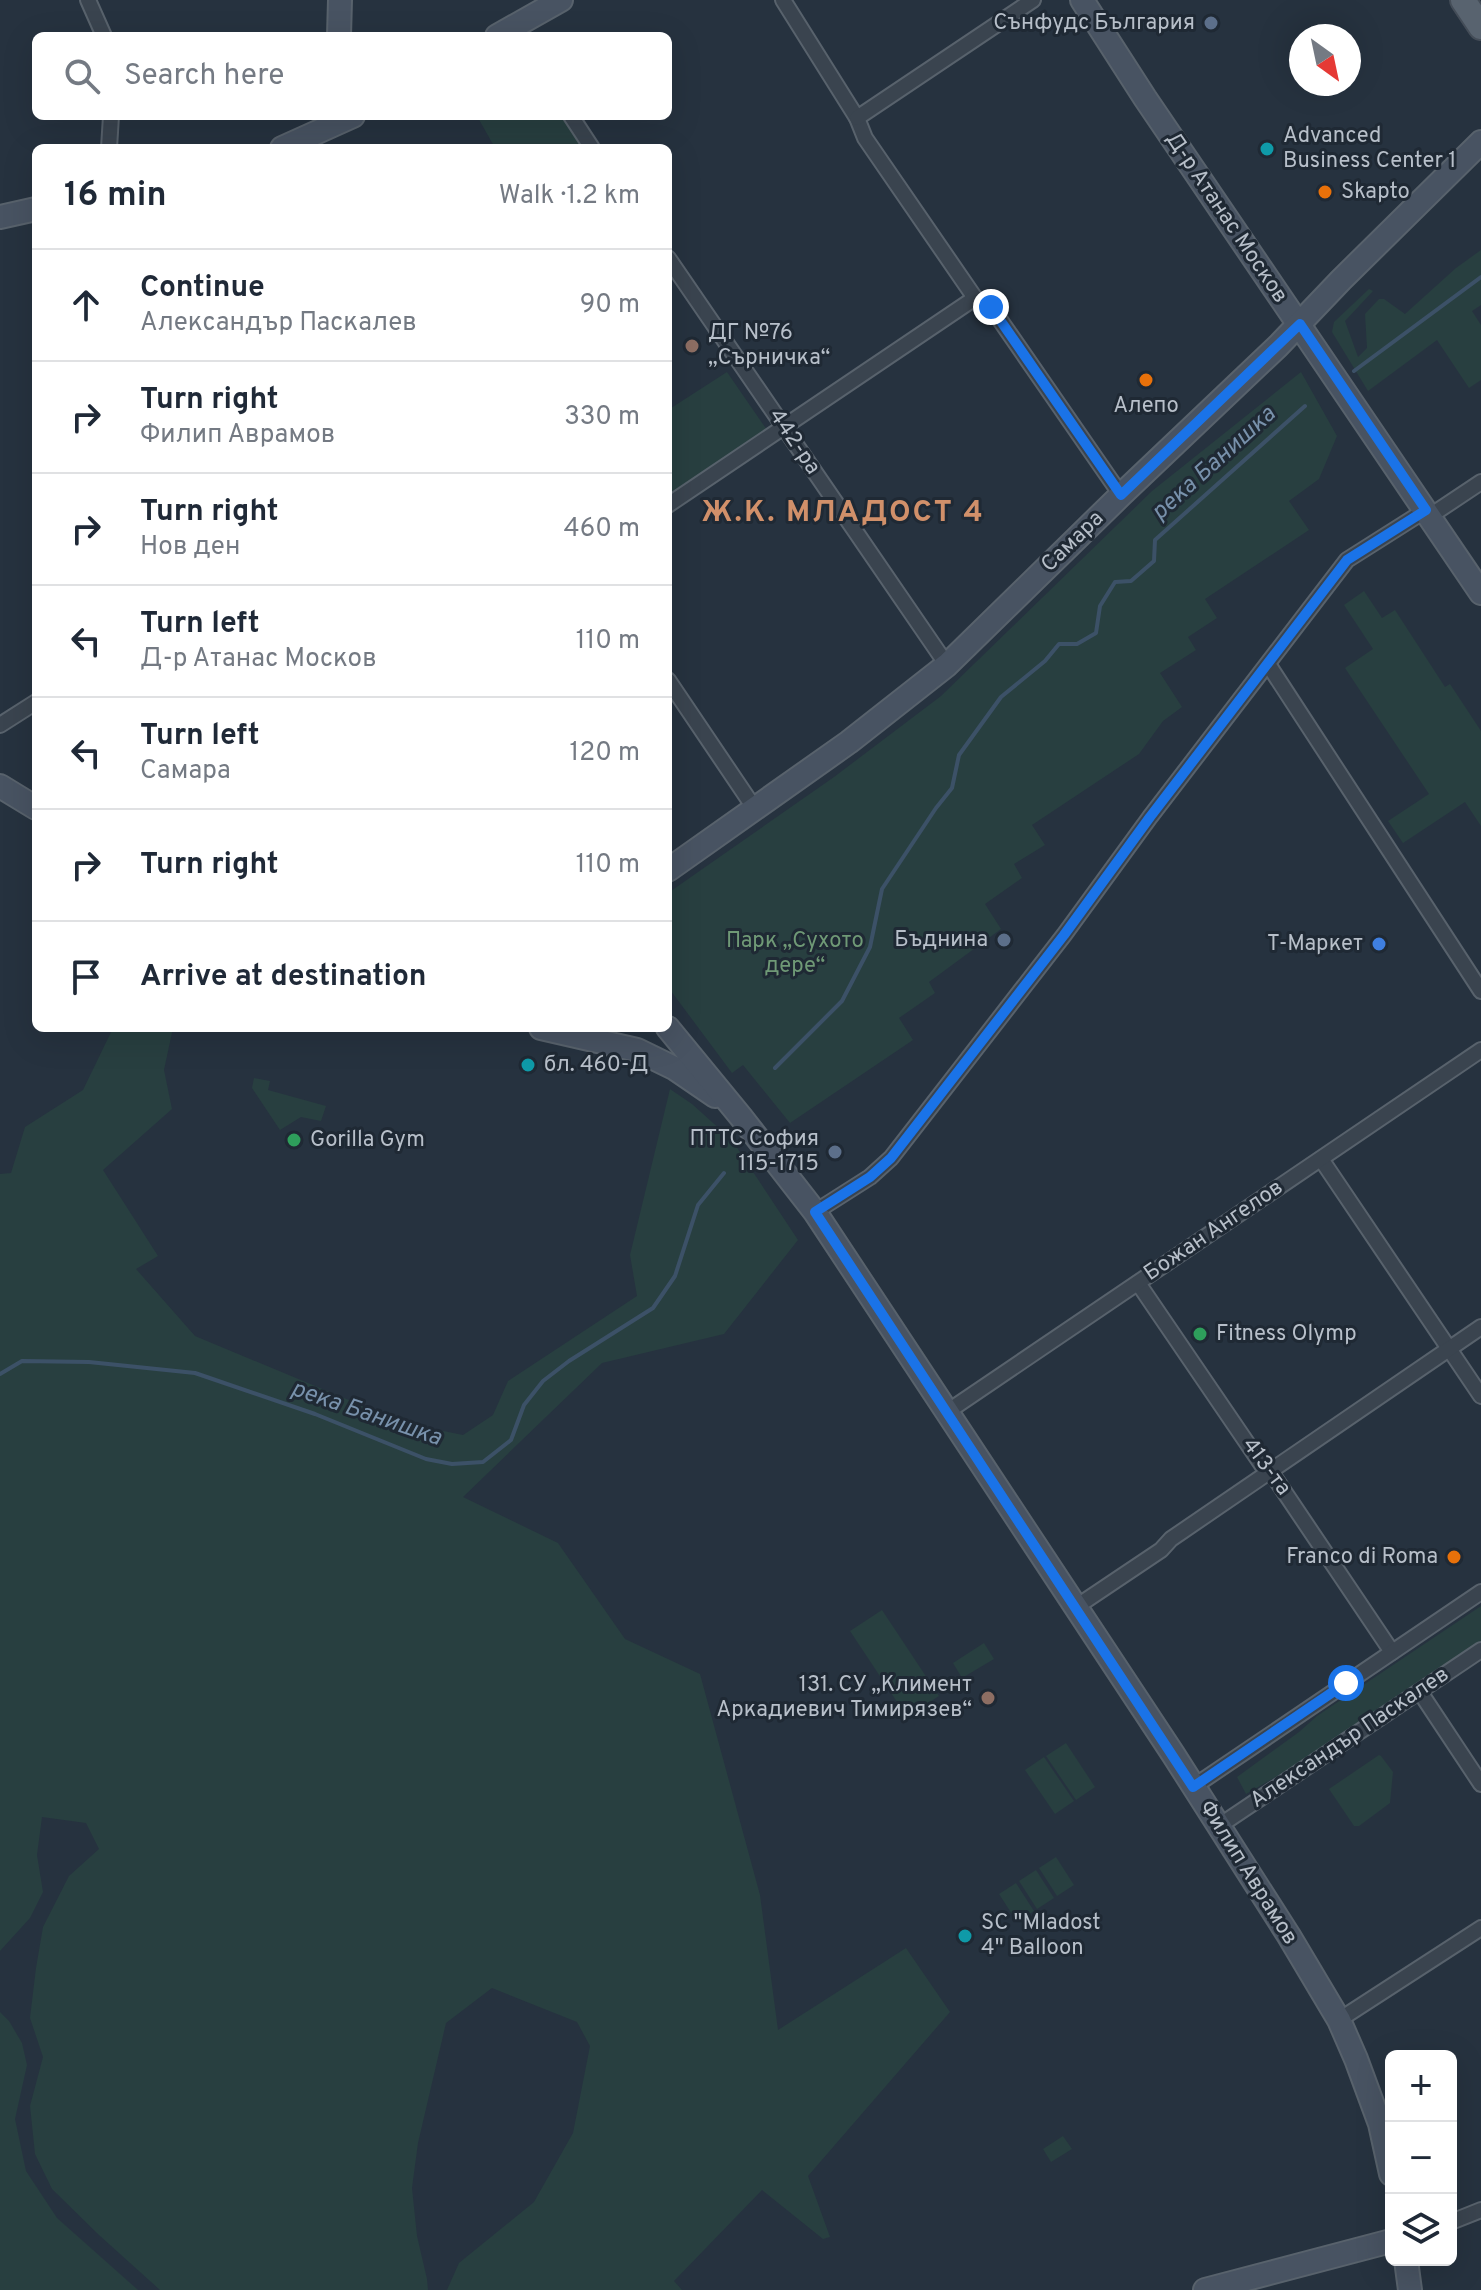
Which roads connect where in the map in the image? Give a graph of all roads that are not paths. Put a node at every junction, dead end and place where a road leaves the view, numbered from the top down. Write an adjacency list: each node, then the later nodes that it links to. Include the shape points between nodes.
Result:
1 (88, 0): 9 (street)
2 (340, 0): 10 (street)
3 (561, 0): 11 (street)
4 (783, 0): 12 (street)
5 (1033, 0): 12 (street)
6 (1082, 0): 24 (street, Д-р Атанас Москов)
7 (1463, 0): 8 (main road)
8 (1481, 27)
9 (102, 32)
10 (339, 32)
11 (510, 32)
12 (857, 118): 23 (street, via 865,138)
13 (111, 120): 17 (street)
14 (340, 120): 18 (street)
15 (574, 120): 19 (street)
16 (1481, 142): 24 (street, Самара)
17 (109, 144)
18 (290, 144)
19 (589, 144)
20 (32, 210): 21 (street)
21 (0, 217)
22 (672, 264): 25 (street, 442-ра)
23 (975, 298): 25 (street); 27 (street, via 991,307)
24 (1300, 324): 27 (street, Самара); 29 (street, Д-р Атанас Москов)
25 (784, 428): 28 (street); 32 (street, 442-ра)
26 (1481, 482): 29 (street)
27 (1121, 495): 32 (street, Самара)
28 (672, 502)
29 (1428, 513): 30 (street, Д-р Атанас Москов); 31 (street, via 1347,560)
30 (1481, 593)
31 (1268, 664): 40 (street); 48 (street, via 891,1158)
32 (947, 665): 38 (street, Самара)
33 (672, 686): 38 (street)
34 (32, 705): 35 (street)
35 (0, 725)
36 (0, 786): 37 (street)
37 (32, 806)
38 (755, 809): 39 (street, Самара)
39 (672, 867)
40 (1481, 991)
41 (558, 1032): 44 (street)
42 (666, 1032): 44 (street, via 662,1046)
43 (669, 1032): 46 (street)
44 (637, 1050): 46 (street, via 674,1068)
45 (1481, 1050): 47 (street, Божан Ангелов)
46 (741, 1117): 48 (street, Филип Аврамов)
47 (1321, 1159): 49 (street, Божан Ангелов); 51 (street)
48 (815, 1212): 53 (street, Филип Аврамов)
49 (1138, 1283): 53 (street, Божан Ангелов); 54 (street, 413-та)
50 (1481, 1327): 51 (street)
51 (1449, 1349): 52 (street); 54 (street)
52 (1481, 1396)
53 (947, 1412): 56 (street, Филип Аврамов)
54 (1269, 1472): 56 (street); 58 (street, 413-та)
55 (1481, 1592): 58 (street)
56 (1076, 1607): 61 (street, Филип Аврамов)
57 (1481, 1650): 59 (street, Александър Паскалев)
58 (1392, 1652): 61 (street)
59 (1420, 1692): 60 (street); 62 (street, Александър Паскалев)
60 (1481, 1784)
61 (1193, 1787): 62 (street, Филип Аврамов)
62 (1219, 1826): 64 (street, Филип Аврамов)
63 (1481, 1928): 64 (street)
64 (1339, 2020): 65 (street, Филип Аврамов, via 1373,2099)
65 (1385, 2147)
66 (1481, 2210): 67 (street)
67 (1457, 2220)
68 (1385, 2243): 70 (street)
69 (1407, 2266): 71 (street)
70 (1205, 2290)
71 (1410, 2290)

